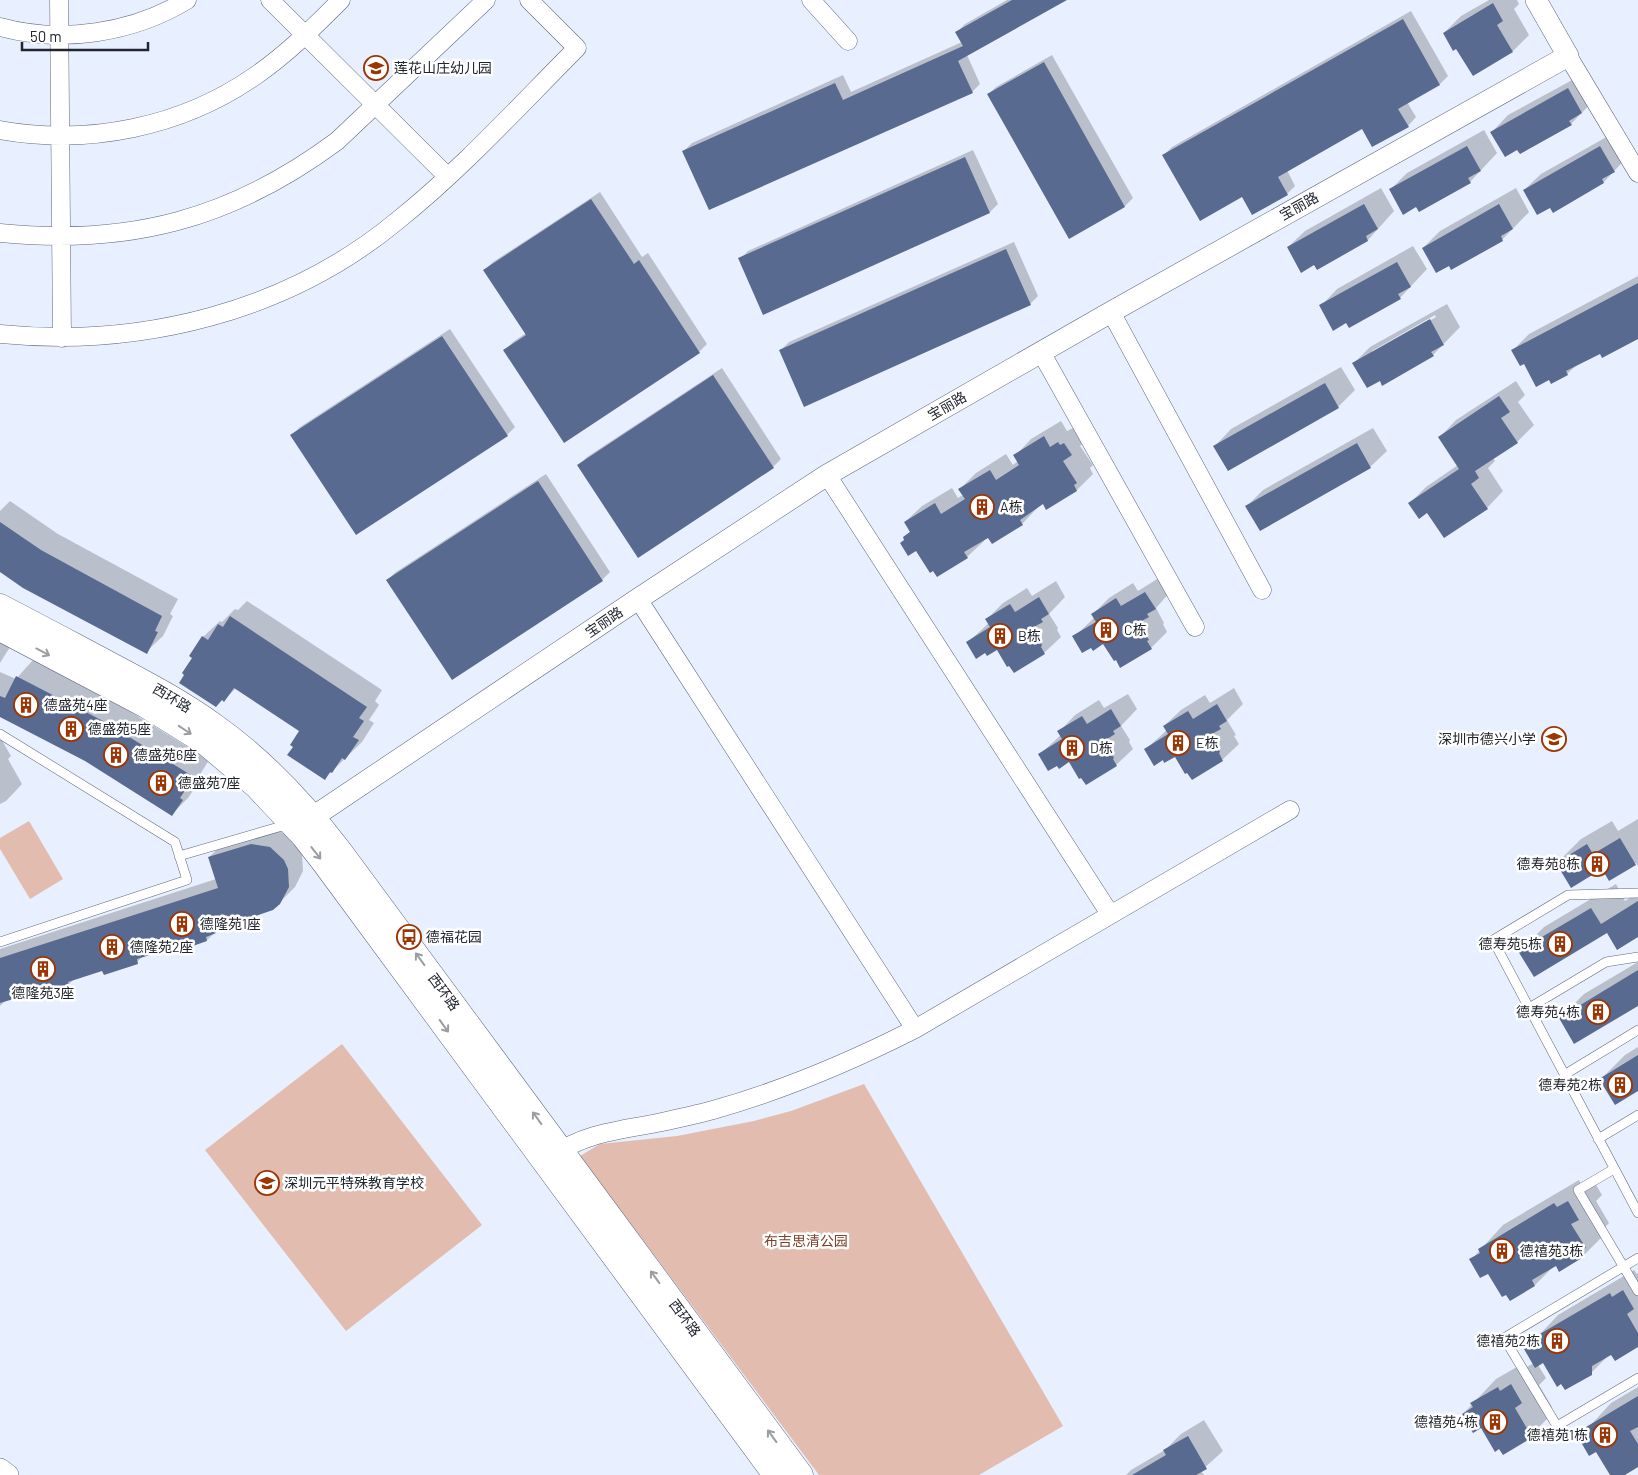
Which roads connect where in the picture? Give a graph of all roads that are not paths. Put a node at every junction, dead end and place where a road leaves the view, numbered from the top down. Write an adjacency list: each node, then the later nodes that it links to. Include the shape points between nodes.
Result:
1 (59, 0): 10 (street)
2 (187, 0): 10 (street, via 159,15 117,29)
3 (270, 0): 11 (street)
4 (341, 0): 11 (street)
5 (486, 0): 14 (street)
6 (528, 0): 18 (street, via 577,48)
7 (811, 0): 12 (street)
8 (1536, 0): 13 (street)
9 (0, 27): 10 (street)
10 (59, 35): 16 (street)
11 (306, 36): 14 (street); 16 (street, via 255,77 199,107 139,127)
12 (848, 41)
13 (1568, 56): 17 (street); 21 (street, 宝丽路)
14 (375, 105): 18 (street); 20 (street, via 337,141 311,160 240,200 162,226 122,233)
15 (0, 130): 16 (street)
16 (60, 136): 20 (street)
17 (1638, 173)
18 (448, 177): 23 (street, via 368,244 280,292 184,324 135,333)
19 (0, 233): 20 (street)
20 (61, 237): 23 (street)
21 (1111, 312): 24 (street, 宝丽路); 26 (street)
22 (0, 334): 23 (street)
23 (62, 338)
24 (1041, 352): 25 (street, 宝丽路); 29 (street)
25 (827, 475): 27 (street, 宝丽路); 36 (street)
26 (1262, 590)
27 (638, 599): 33 (street, 宝丽路); 40 (street)
28 (0, 606): 33 (main road, 西环路, via 186,706 270,771)
29 (1195, 627)
30 (0, 629): 33 (main road, 西环路, one-way to 33, via 175,723)
31 (0, 734): 34 (lane, via 174,842)
32 (1290, 810): 36 (street)
33 (302, 820): 34 (lane); 45 (main road, 西环路, via 340,851)
34 (179, 856): 37 (lane, via 187,880)
35 (1638, 893): 39 (lane, via 1568,895 1493,940)
36 (1110, 914): 40 (street)
37 (0, 942)
38 (1638, 957): 39 (lane, via 1606,962)
39 (1529, 1008): 42 (lane)
40 (915, 1029): 45 (street, via 866,1054 764,1094 694,1114 604,1132)
41 (1638, 1030): 42 (lane)
42 (1564, 1075): 44 (lane)
43 (1638, 1115): 44 (lane)
44 (1598, 1139): 46 (lane)
45 (553, 1156): 55 (main road, 西环路); 56 (main road, 西环路, one-way to 45)
46 (1614, 1169): 47 (lane); 50 (lane, via 1578,1190)
47 (1635, 1202): 48 (lane)
48 (1638, 1213)
49 (1638, 1258): 50 (lane)
50 (1624, 1267): 51 (lane); 52 (lane, via 1504,1338 1557,1426)
51 (1638, 1291)
52 (1638, 1378)
53 (0, 1469): 54 (street)
54 (8, 1475)
55 (775, 1475)
56 (801, 1475)

